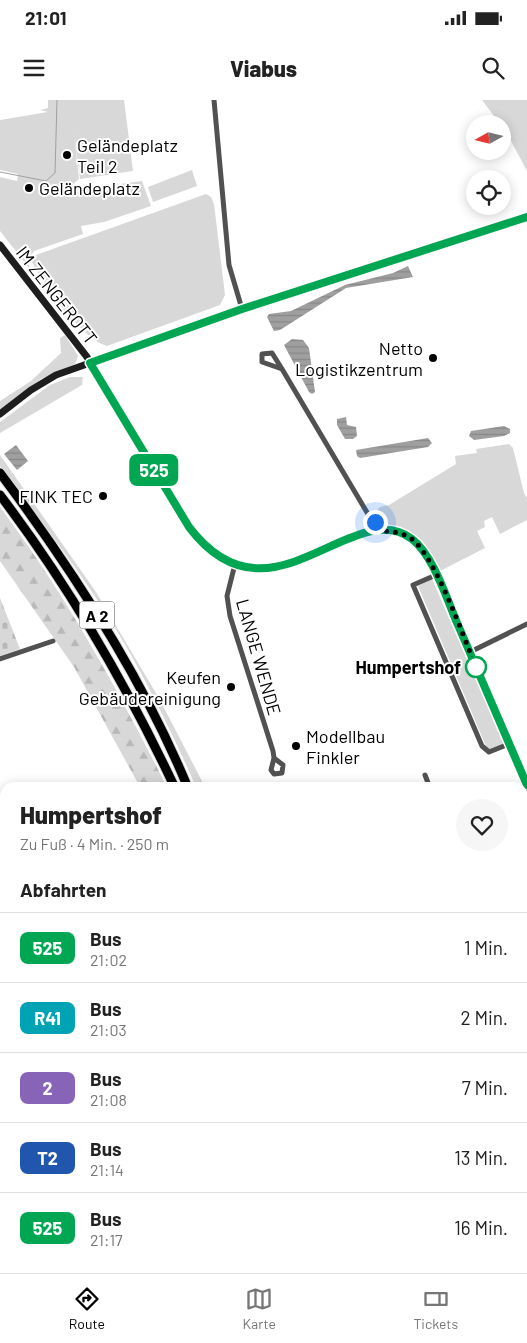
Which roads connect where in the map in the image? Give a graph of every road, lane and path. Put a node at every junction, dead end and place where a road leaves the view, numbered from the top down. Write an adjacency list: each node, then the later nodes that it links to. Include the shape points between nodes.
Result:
1 (214, 100): 4 (street, via 229,265)
2 (527, 217): 4 (main road)
3 (0, 246): 5 (main road, IM ZENGEROTT)
4 (242, 309): 5 (main road)
5 (90, 363): 7 (main road, via 47,379); 11 (main road, IM ZENGEROTT, via 189,527 211,551)
6 (282, 369): 10 (street)
7 (0, 414)
8 (0, 473): 21 (highway, A 2, via 43,531 118,650)
9 (0, 494): 20 (highway, A 2, via 48,561 109,658)
10 (378, 531): 11 (main road, IM ZENGEROTT, via 277,567 259,569); 12 (main road, via 398,532 412,540)
11 (235, 564): 18 (street, LANGE WENDE, via 227,596 230,616)
12 (436, 575): 15 (main road); 17 (street, via 413,585 482,746 489,752)
13 (527, 624): 15 (street)
14 (53, 641): 16 (street)
15 (470, 652): 17 (main road)
16 (0, 659)
17 (509, 744): 23 (main road)
18 (274, 758)
19 (425, 775): 22 (street)
20 (172, 782)
21 (185, 782)
22 (428, 782)
23 (526, 782)

